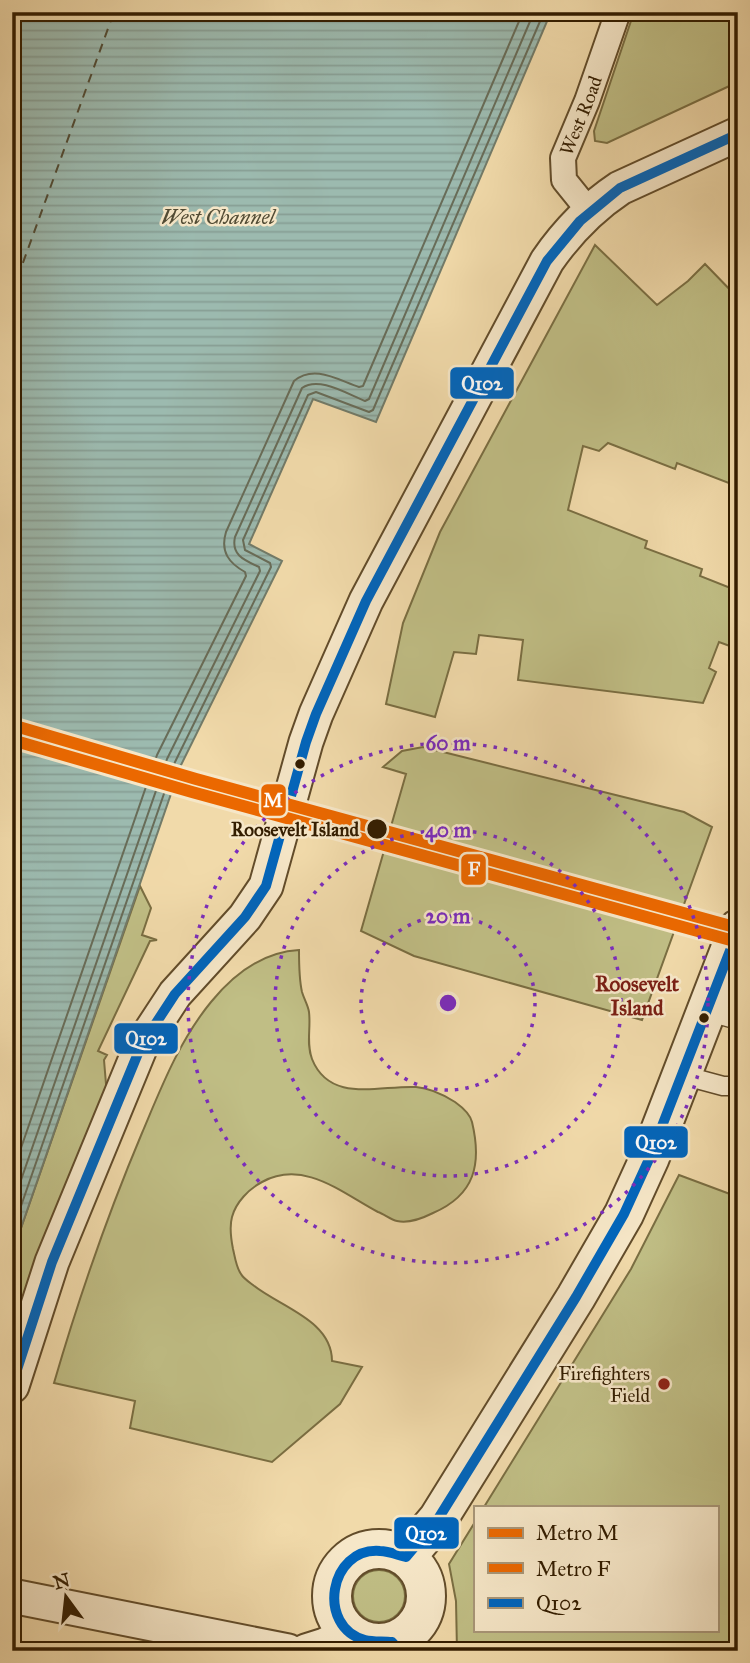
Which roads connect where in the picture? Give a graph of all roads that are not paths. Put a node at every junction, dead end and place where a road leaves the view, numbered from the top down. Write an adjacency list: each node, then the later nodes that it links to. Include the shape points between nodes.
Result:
1 (618, 12): 3 (street, West Road, via 563,158 564,180)
2 (738, 134): 3 (street, via 620,188)
3 (589, 211): 8 (street, via 547,261 366,601 306,742 266,886 245,917 175,994 141,1046 52,1262)
4 (738, 929): 5 (street)
5 (722, 1016): 6 (street)
6 (682, 1075): 7 (lane); 9 (street, via 611,1238 438,1519)
7 (738, 1086)
8 (12, 1386)
9 (406, 1557): 11 (street, via 382,1549 367,1550 342,1567 332,1594 334,1609); 12 (street, via 419,1570 427,1598 416,1626)
10 (12, 1595): 13 (street)
11 (350, 1633): 12 (street); 14 (street)
12 (396, 1646)
13 (288, 1651)
14 (306, 1651)

